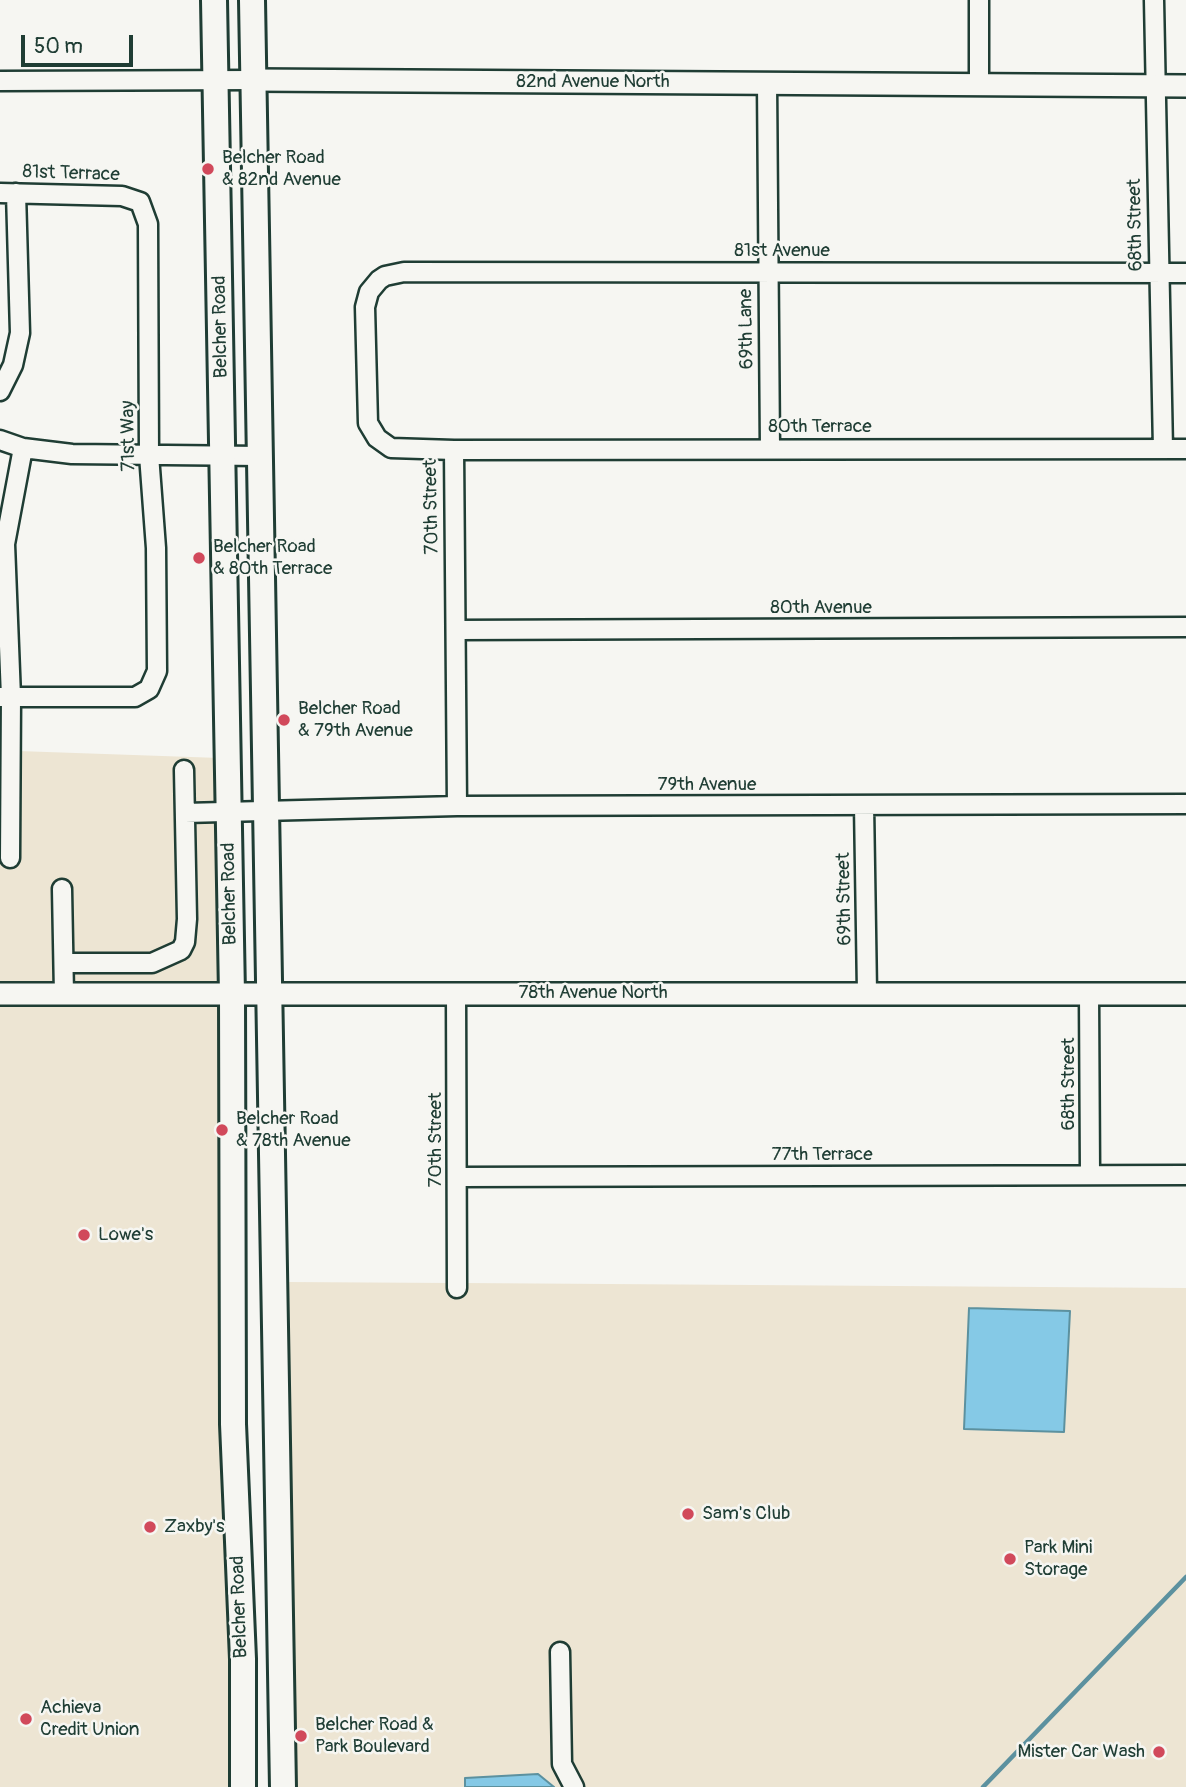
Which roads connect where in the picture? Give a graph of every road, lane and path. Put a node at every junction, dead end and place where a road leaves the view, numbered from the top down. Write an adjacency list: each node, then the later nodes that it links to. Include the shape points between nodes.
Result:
1 (214, 0): 7 (main road, Belcher Road)
2 (251, 0): 5 (main road, Belcher Road)
3 (979, 0): 9 (street)
4 (1154, 0): 11 (street, 68th Street)
5 (253, 80): 7 (street, 82nd Avenue North); 8 (street, 82nd Avenue North); 27 (main road, Belcher Road)
6 (0, 81): 7 (street, 82nd Avenue North)
7 (217, 82): 26 (main road, Belcher Road)
8 (766, 83): 9 (street, 82nd Avenue North); 14 (street, 69th Lane)
9 (979, 85): 11 (street, 82nd Avenue North)
10 (1186, 86): 11 (street, 82nd Avenue North)
11 (1156, 87): 15 (street, 68th Street)
12 (8, 193): 13 (street, 81st Terrace, via 122,196); 18 (street, via 20,333 13,365)
13 (140, 202): 25 (street, 71st Way, via 148,224)
14 (767, 272): 15 (street, 81st Avenue); 17 (street, 81st Avenue, via 404,272); 21 (street, 69th Lane)
15 (1158, 273): 16 (street, 81st Avenue); 22 (street, 68th Street)
16 (1186, 273)
17 (379, 280): 24 (street, 70th Street, via 365,307 368,423 377,438 391,447)
18 (0, 391)
19 (0, 440): 20 (street)
20 (23, 448): 25 (street); 28 (street)
21 (770, 448): 22 (street, 80th Terrace); 24 (street, 80th Terrace)
22 (1163, 449): 23 (street, 80th Terrace)
23 (1186, 449)
24 (454, 450): 30 (street, 70th Street)
25 (149, 455): 26 (street); 31 (street, 71st Way, via 156,548 157,671 149,689 135,696)
26 (223, 456): 27 (street); 38 (main road, Belcher Road)
27 (260, 456): 36 (main road, Belcher Road)
28 (3, 544): 31 (street)
29 (1186, 627): 30 (street, 80th Avenue)
30 (457, 630): 35 (street, 70th Street)
31 (5, 697): 39 (street)
32 (184, 770): 37 (street)
33 (1186, 804): 34 (street, 79th Avenue)
34 (864, 805): 35 (street, 79th Avenue); 42 (street, 69th Street)
35 (457, 806): 36 (street, 79th Avenue)
36 (266, 811): 38 (street, 79th Avenue); 48 (main road, Belcher Road)
37 (185, 813): 38 (street, 79th Avenue); 41 (street, via 187,919 181,950 152,963)
38 (229, 813): 47 (main road, Belcher Road)
39 (10, 858)
40 (62, 889): 41 (street)
41 (64, 963): 46 (street)
42 (867, 992): 43 (street, 78th Avenue North); 44 (street, 78th Avenue North)
43 (456, 993): 48 (street, 78th Avenue North); 52 (street, 70th Street)
44 (1089, 993): 49 (street, 78th Avenue North); 50 (street, 68th Street)
45 (0, 994): 46 (street, 78th Avenue North)
46 (64, 994): 47 (street, 78th Avenue North)
47 (232, 994): 48 (street, 78th Avenue North); 55 (main road, Belcher Road, via 233,1424 243,1659)
48 (268, 994): 56 (main road, Belcher Road)
49 (1186, 994)
50 (1090, 1174): 51 (street, 77th Terrace); 52 (street, 77th Terrace)
51 (1186, 1175)
52 (458, 1177): 53 (street, 70th Street)
53 (457, 1288)
54 (560, 1652): 57 (street, via 562,1764)
55 (243, 1787)
56 (283, 1787)
57 (574, 1787)

